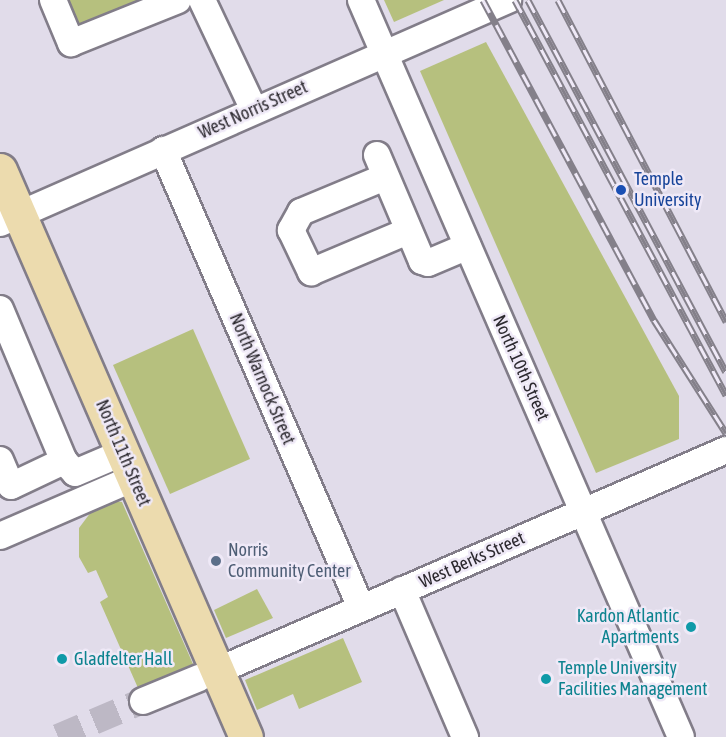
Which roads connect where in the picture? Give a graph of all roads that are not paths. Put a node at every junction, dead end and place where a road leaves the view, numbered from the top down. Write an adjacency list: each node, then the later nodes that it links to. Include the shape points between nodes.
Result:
1 (53, 0): 2 (street, via 71,43)
2 (178, 0)
3 (202, 0): 7 (street)
4 (361, 0): 6 (street, North 10th Street)
5 (508, 0): 6 (street, West Norris Street)
6 (384, 53): 7 (street, West Norris Street); 12 (street, North 10th Street)
7 (254, 110): 8 (street, West Norris Street)
8 (164, 150): 10 (street, West Norris Street); 22 (street, North Warnock Street)
9 (0, 170): 10 (main road, North 11th Street)
10 (10, 219): 17 (main road, North 11th Street)
11 (408, 231): 11 (street, via 311,272 291,230 301,212 381,166); 12 (street, via 422,261 428,263)
12 (468, 246): 19 (street, North 10th Street)
13 (0, 309): 16 (street)
14 (726, 450): 19 (street, West Berks Street)
15 (0, 460): 18 (street)
16 (64, 461): 17 (street, via 75,473); 18 (street)
17 (128, 466): 20 (street); 23 (main road, North 11th Street)
18 (5, 488)
19 (584, 512): 21 (street, West Berks Street); 27 (street, North 10th Street)
20 (0, 536)
21 (402, 591): 22 (street, West Berks Street); 26 (street)
22 (361, 608): 23 (street, West Berks Street)
23 (208, 675): 24 (street, West Berks Street); 25 (main road, North 11th Street)
24 (143, 701)
25 (246, 737)
26 (465, 737)
27 (681, 737)

